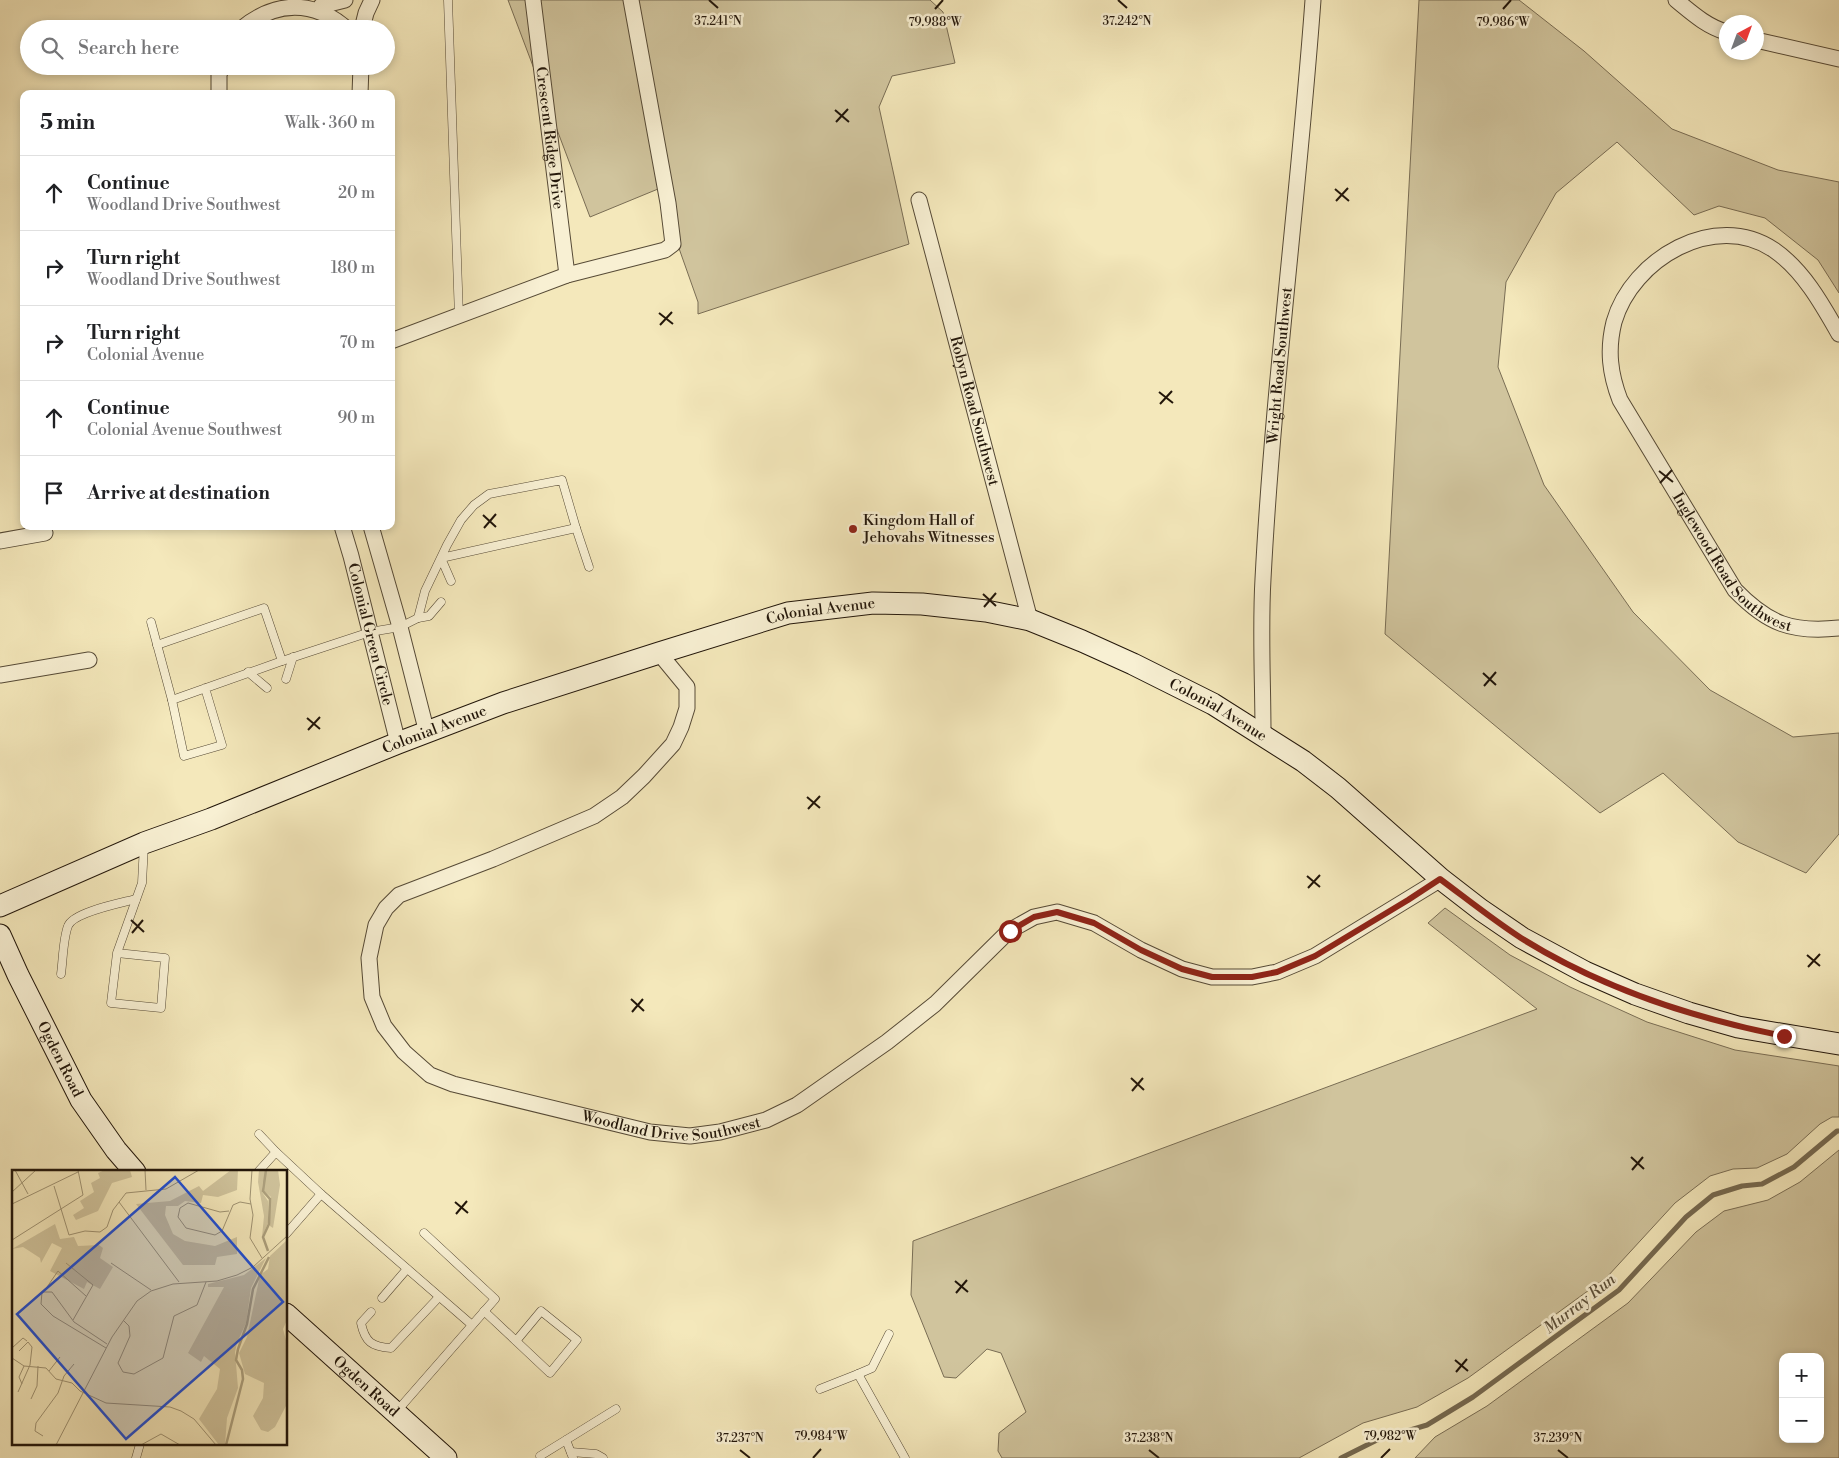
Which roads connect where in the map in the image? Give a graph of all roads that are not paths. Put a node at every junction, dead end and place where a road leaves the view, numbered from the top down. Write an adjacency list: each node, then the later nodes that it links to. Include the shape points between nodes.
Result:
1 (345, 0): 8 (street)
2 (372, 0): 11 (street)
3 (448, 0): 21 (lane)
4 (533, 0): 20 (street, Crescent Ridge Drive)
5 (631, 0): 20 (street, via 673,244 665,250)
6 (1312, 0): 51 (street, Wright Road Southwest, via 1280,350 1264,571)
7 (1676, 0): 12 (street, via 1698,19)
8 (321, 6): 9 (street, via 295,2 272,6); 10 (street)
9 (250, 20)
10 (339, 20)
11 (364, 20)
12 (1719, 30)
13 (1764, 42): 14 (street)
14 (1839, 59)
15 (219, 75): 17 (street)
16 (361, 75): 18 (street)
17 (219, 90)
18 (360, 90)
19 (920, 200): 34 (street, Robyn Road Southwest)
20 (567, 275): 21 (street)
21 (459, 317): 23 (street)
22 (1839, 334): 37 (street, Inglewood Road Southwest, via 1796,269 1774,250 1739,237 1720,236 1680,246 1644,271 1622,303 1610,345 1610,365 1620,400 1735,590 1750,606 1779,624 1820,630)
23 (395, 340)
24 (576, 528): 29 (lane); 29 (lane, via 562,480 490,494 461,520); 30 (lane)
25 (343, 530): 38 (street, Colonial Green Circle)
26 (372, 530): 36 (street, Colonial Green Circle)
27 (44, 533): 28 (street)
28 (0, 541)
29 (441, 558): 31 (lane); 33 (lane, via 426,590)
30 (589, 567)
31 (451, 581)
32 (441, 602): 33 (lane, via 429,616)
33 (418, 618): 36 (lane)
34 (1030, 620): 40 (main road, Colonial Avenue, via 922,604 872,603 788,614); 51 (main road, Colonial Avenue, via 1133,664 1213,704)
35 (151, 622): 39 (lane)
36 (400, 627): 38 (lane); 50 (street, Colonial Green Circle)
37 (1839, 628)
38 (370, 632): 41 (lane); 52 (street, Colonial Green Circle)
39 (157, 646): 43 (lane, via 264,608); 49 (lane)
40 (659, 652): 50 (main road, Colonial Avenue, via 503,703); 54 (street, Woodland Drive Southwest, via 686,687 686,708 673,744 644,776 622,797 594,816 399,895 376,925 369,958 372,997 384,1026 404,1052 430,1075 453,1084 650,1132 690,1136 720,1132 766,1120 797,1105 935,1004 1010,931 1034,917 1057,912 1094,923 1182,969 1212,977 1252,977 1277,972 1315,956)
41 (293, 657): 43 (lane); 46 (lane)
42 (89, 660): 45 (street)
43 (282, 661): 44 (lane)
44 (248, 672): 47 (lane); 48 (lane)
45 (0, 675)
46 (286, 679)
47 (205, 688): 49 (lane); 49 (lane, via 222,745 184,756)
48 (267, 688)
49 (172, 700)
50 (428, 734): 52 (main road, Colonial Avenue)
51 (1263, 734): 54 (main road, Colonial Avenue, via 1338,788)
52 (398, 743): 53 (main road, Colonial Avenue)
53 (144, 843): 55 (lane, via 142,883); 56 (main road, Colonial Avenue)
54 (1440, 879): 60 (main road, Colonial Avenue, via 1522,938 1635,994 1748,1029)
55 (136, 899): 58 (lane); 59 (lane, via 72,919 68,926)
56 (0, 906)
57 (0, 935): 63 (main road, Ogden Road, via 81,1100)
58 (117, 953): 58 (lane, via 111,1003 161,1008 165,958)
59 (61, 974)
60 (1839, 1044)
61 (259, 1134): 62 (lane)
62 (276, 1152): 64 (lane); 65 (lane)
63 (133, 1170)
64 (260, 1170)
65 (321, 1194): 66 (lane); 68 (lane)
66 (288, 1232)
67 (424, 1233): 71 (lane, via 495,1300)
68 (407, 1269): 69 (lane); 70 (lane)
69 (439, 1296): 72 (lane, via 391,1348 378,1347 363,1334 361,1323); 74 (lane)
70 (382, 1298)
71 (484, 1311): 74 (lane); 76 (lane)
72 (371, 1312)
73 (288, 1316): 80 (main road, Ogden Road)
74 (472, 1325): 80 (lane)
75 (889, 1334): 77 (lane, via 872,1368)
76 (516, 1341): 76 (lane, via 542,1310 577,1340 550,1372)
77 (858, 1374): 78 (lane); 86 (lane)
78 (820, 1390)
79 (616, 1409): 81 (lane)
80 (395, 1412): 84 (main road, Ogden Road)
81 (566, 1440): 82 (lane); 83 (lane)
82 (572, 1455): 85 (lane, via 596,1454)
83 (540, 1456)
84 (446, 1458)
85 (603, 1458)
86 (906, 1458)

